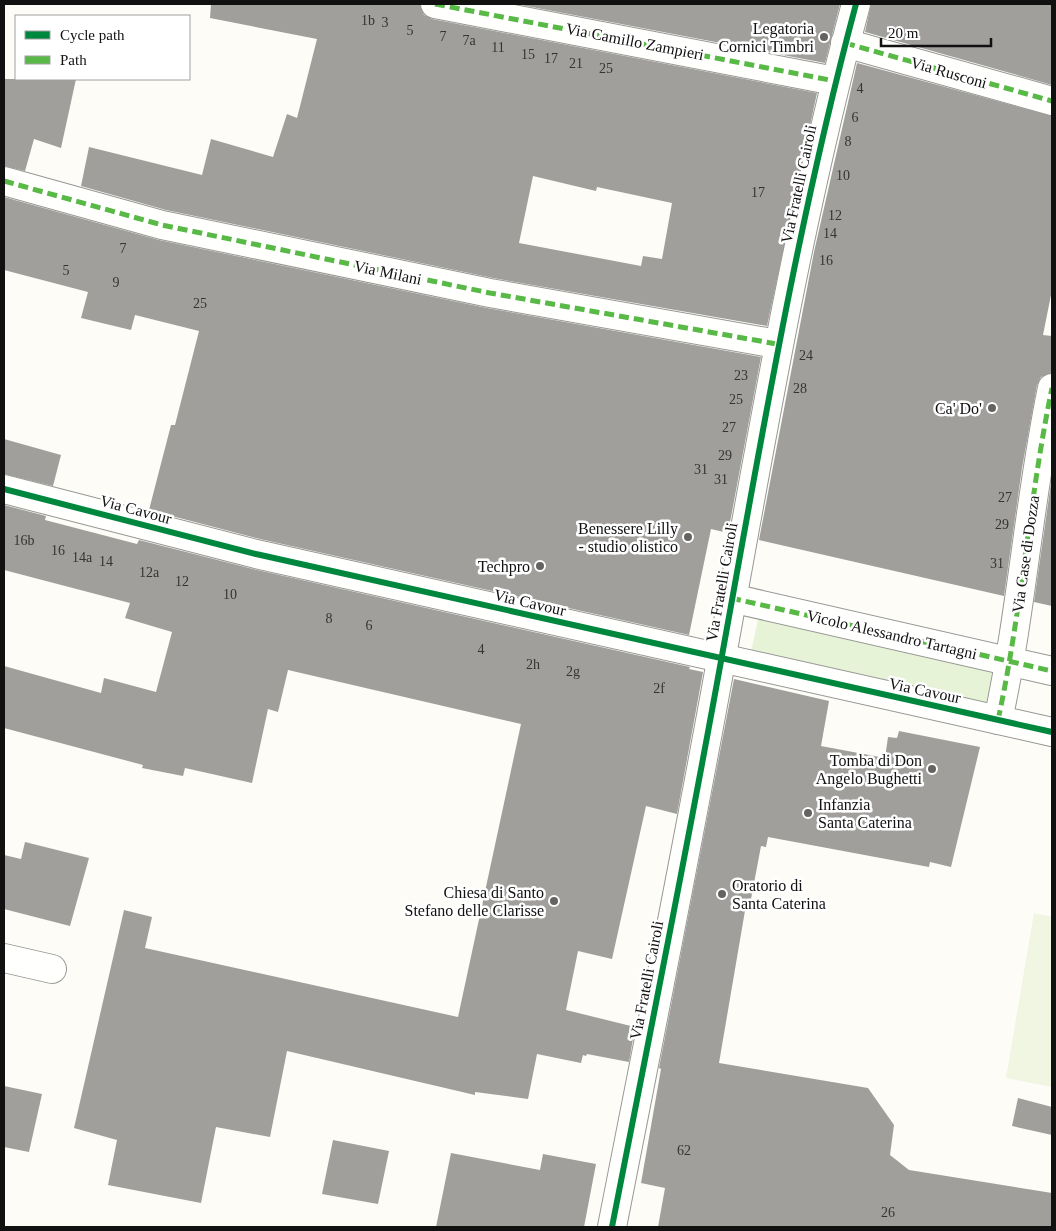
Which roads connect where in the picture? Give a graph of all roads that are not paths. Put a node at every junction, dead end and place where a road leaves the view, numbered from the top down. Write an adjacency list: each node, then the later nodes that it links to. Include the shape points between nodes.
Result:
1 (435, 4): 4 (street, Via Camillo Zampieri)
2 (856, 4): 3 (street, Via Fratelli Cairoli)
3 (845, 43): 4 (street, Via Fratelli Cairoli); 5 (street, Via Rusconi)
4 (835, 81): 7 (street, Via Fratelli Cairoli)
5 (1052, 101)
6 (4, 181): 7 (street, Via Milani, via 182,229 490,293)
7 (777, 344): 10 (street, Via Fratelli Cairoli)
8 (1052, 388): 12 (street, Via Case di Dozza, via 1038,454)
9 (4, 489): 11 (street, Via Cavour, via 256,554)
10 (731, 598): 11 (street, Via Fratelli Cairoli); 12 (street, Vicolo Alessandro Tartagni)
11 (721, 659): 14 (street, Via Cavour); 18 (street, Via Fratelli Cairoli)
12 (1011, 661): 13 (street, Vicolo Alessandro Tartagni); 14 (street, Via Case di Dozza)
13 (1052, 671)
14 (998, 720): 15 (street, Via Cavour)
15 (1052, 732)
16 (4, 958): 17 (street)
17 (52, 969)
18 (612, 1227)

